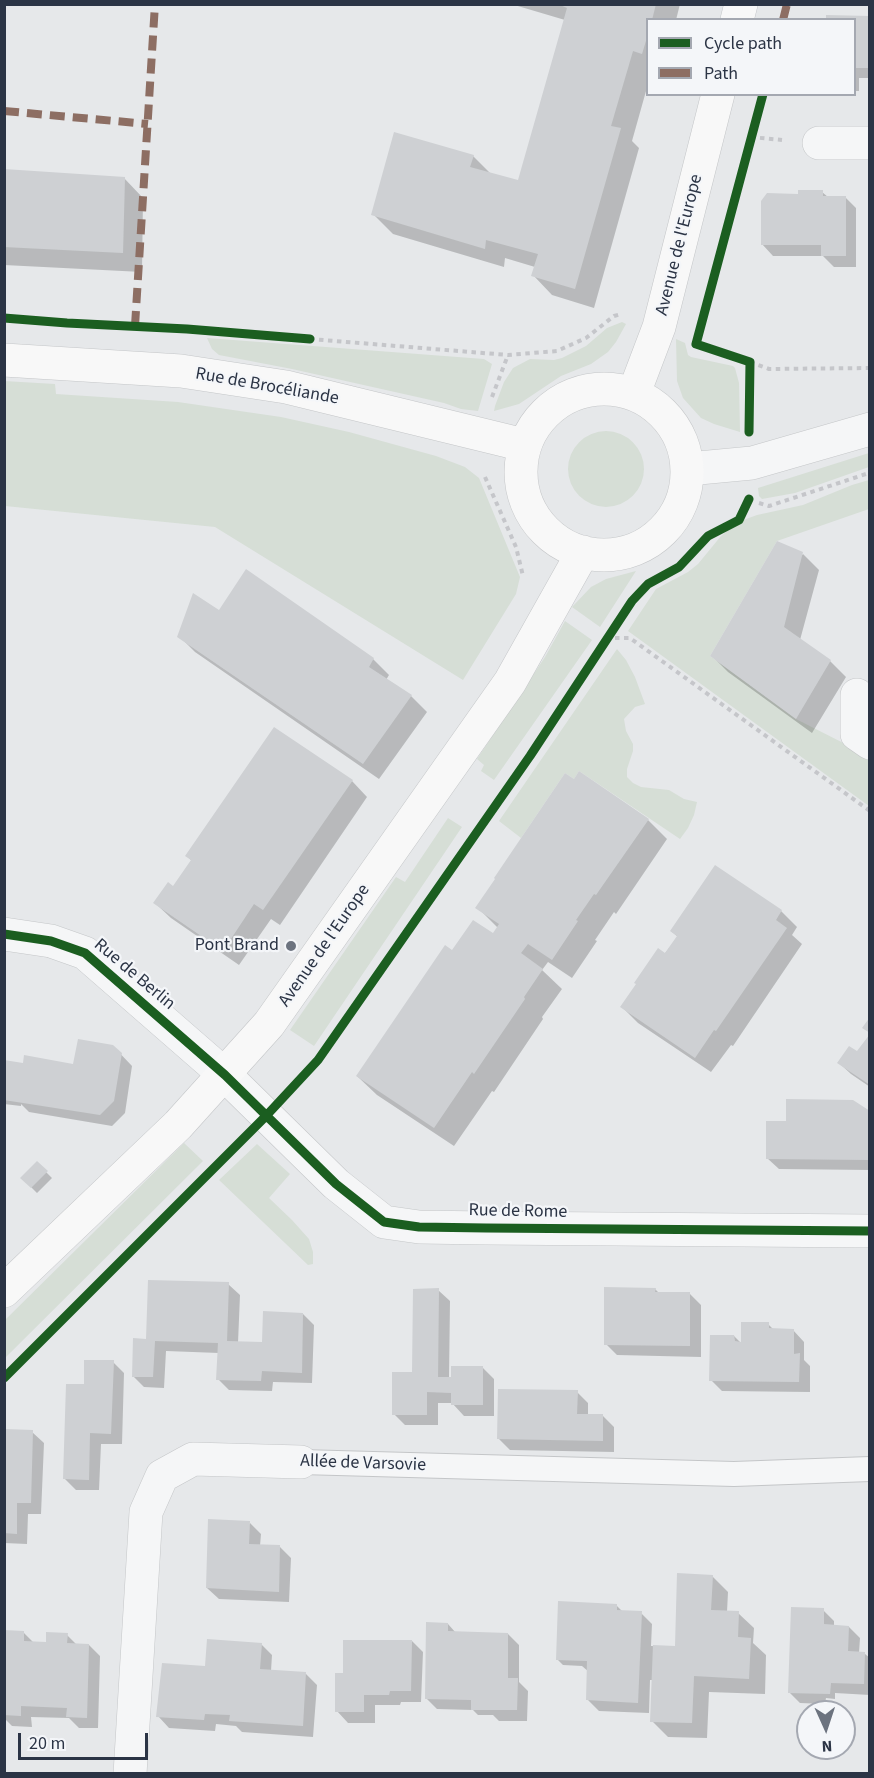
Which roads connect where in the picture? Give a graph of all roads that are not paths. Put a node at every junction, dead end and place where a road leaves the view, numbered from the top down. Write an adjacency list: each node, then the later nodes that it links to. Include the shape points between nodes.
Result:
1 (717, 96): 5 (street, Avenue de l'Europe, via 659,327)
2 (819, 142): 3 (street)
3 (870, 143)
4 (4, 360): 7 (street, Rue de Brocéliande, via 181,371 286,387)
5 (634, 393): 7 (street, via 601,387 568,396 541,416); 8 (street, via 662,410 681,438)
6 (870, 429): 8 (street, via 752,463)
7 (524, 445): 9 (street, via 520,471 524,499 537,523 557,541)
8 (687, 469): 9 (street, via 685,492 677,513 663,531 644,545 614,554)
9 (583, 552): 13 (street, Avenue de l'Europe, via 510,682 269,1024)
10 (856, 695): 11 (street, via 857,734)
11 (870, 743)
12 (4, 934): 13 (street, Rue de Berlin, via 51,941 85,953)
13 (225, 1075): 14 (street, Rue de Rome, via 336,1184 384,1222 419,1227); 15 (street, Avenue de l'Europe)
14 (869, 1235)
15 (4, 1291)
16 (301, 1462): 17 (lane, Allée de Varsovie, via 734,1474); 18 (street, Allée de Varsovie, via 193,1459 162,1476 146,1512)
17 (870, 1469)
18 (130, 1773)

